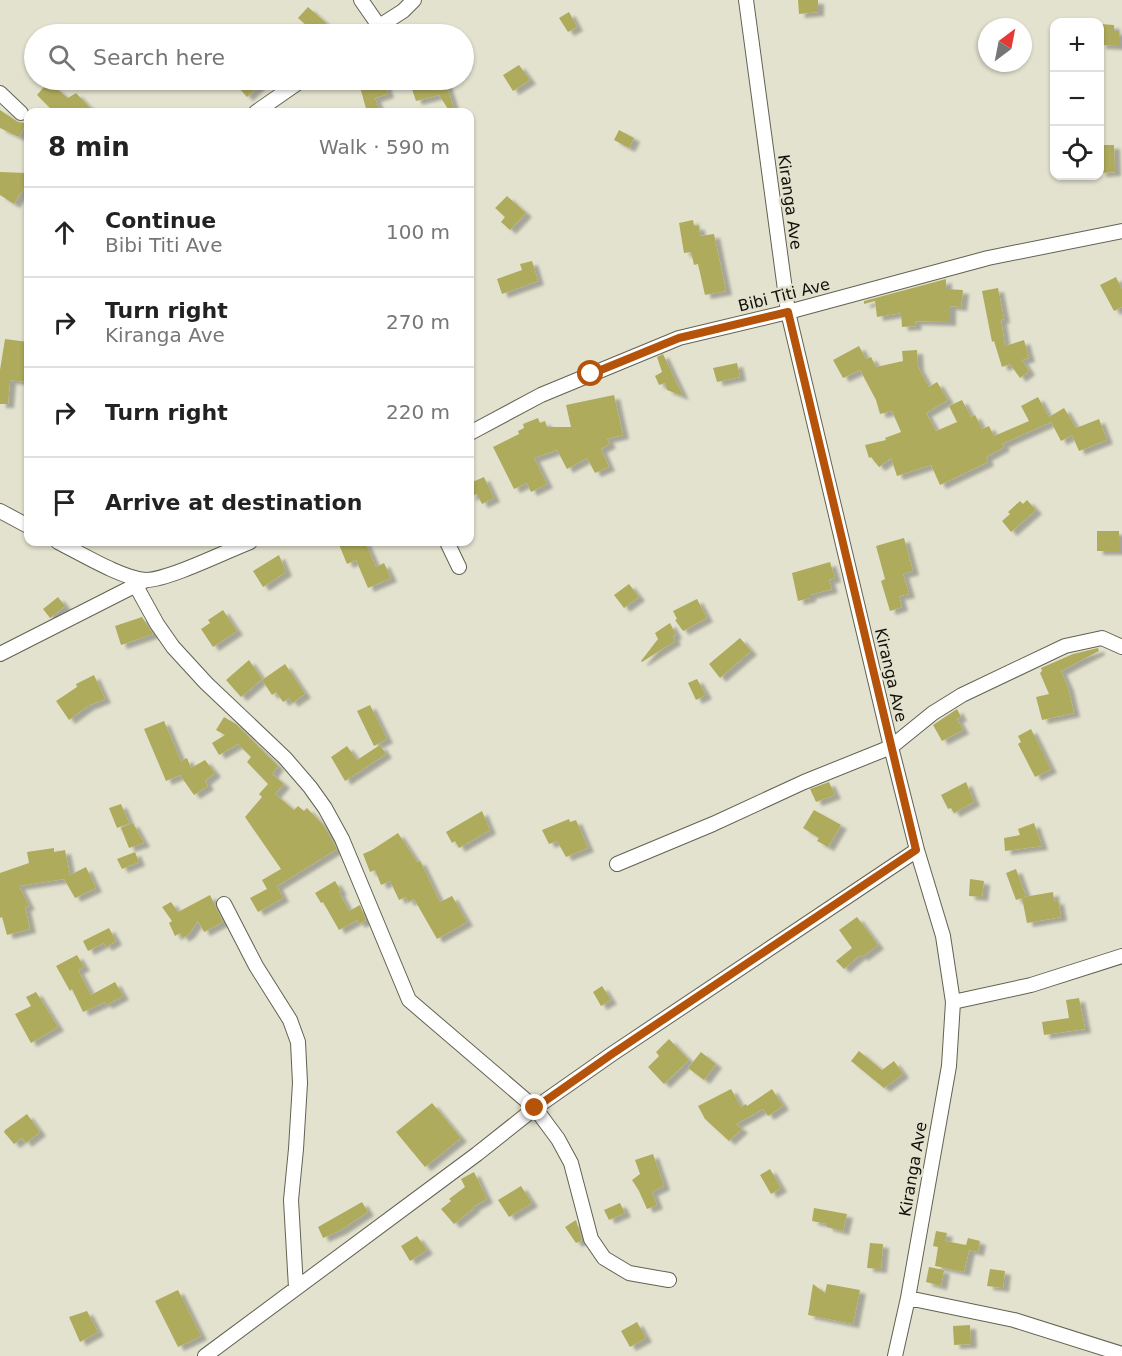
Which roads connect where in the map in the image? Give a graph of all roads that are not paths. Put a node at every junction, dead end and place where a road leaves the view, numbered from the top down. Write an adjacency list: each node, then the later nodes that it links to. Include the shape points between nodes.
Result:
1 (361, 0): 4 (street)
2 (414, 0): 5 (street)
3 (746, 0): 11 (street, Kiranga Ave)
4 (378, 24)
5 (382, 24)
6 (288, 90): 8 (street)
7 (0, 93): 9 (street)
8 (262, 108)
9 (21, 113)
10 (1122, 231): 11 (street, Bibi Titi Ave, via 988,258)
11 (788, 312): 12 (street, Bibi Titi Ave, via 679,338 541,395); 22 (street, Kiranga Ave)
12 (474, 431)
13 (0, 511): 14 (street)
14 (24, 524)
15 (66, 546): 19 (street)
16 (240, 546): 19 (street)
17 (449, 546): 18 (street)
18 (459, 567)
19 (141, 583): 21 (street); 28 (street, via 157,624 173,647 285,758 325,808 351,859 409,1000)
20 (1122, 647): 22 (street, via 1102,638 1065,646 962,695)
21 (0, 654)
22 (891, 747): 23 (street, Kiranga Ave); 24 (street)
23 (916, 850): 27 (street, Kiranga Ave, via 944,936); 28 (street)
24 (617, 864)
25 (224, 904): 30 (street, via 290,1020 298,1042 300,1083 291,1200)
26 (1122, 956): 27 (street, via 1031,985)
27 (953, 1002): 31 (street, Kiranga Ave, via 949,1066)
28 (535, 1108): 29 (street, via 571,1163 586,1225 604,1258 629,1273); 30 (street)
29 (669, 1280)
30 (296, 1288): 33 (street)
31 (908, 1298): 32 (street, via 1014,1320); 34 (street, Kiranga Ave)
32 (1122, 1354)
33 (205, 1356)
34 (895, 1356)

